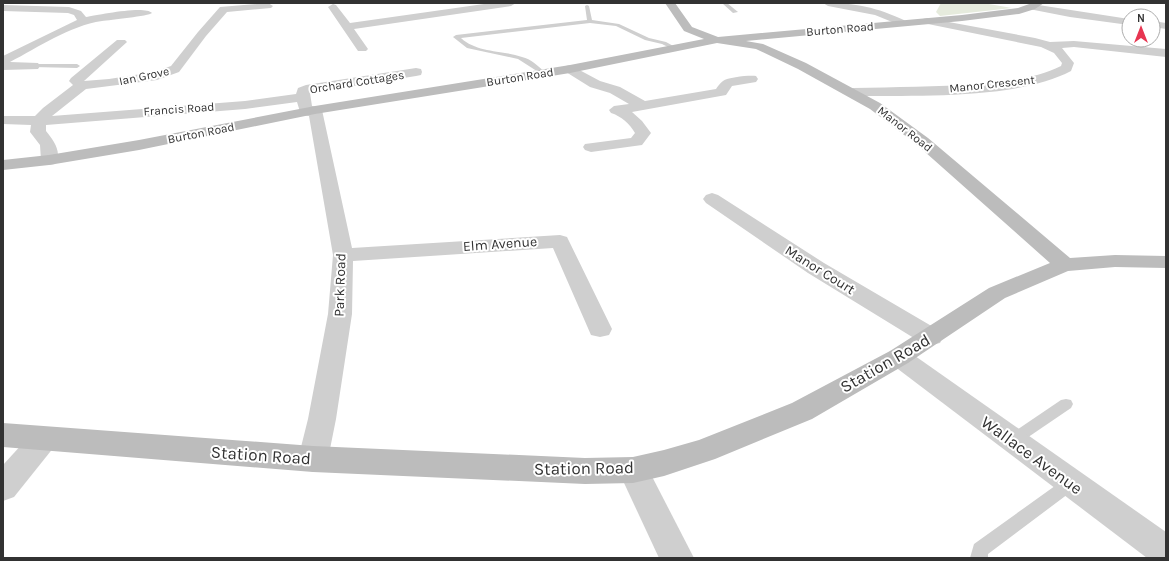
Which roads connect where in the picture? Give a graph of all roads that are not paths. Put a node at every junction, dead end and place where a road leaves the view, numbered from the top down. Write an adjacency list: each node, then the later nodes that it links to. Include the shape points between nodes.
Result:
1 (9, 3): 10 (street)
2 (512, 3): 20 (street)
3 (670, 3): 21 (street, via 688,29)
4 (724, 3): 12 (lane)
5 (828, 3): 19 (street, via 878,12)
6 (1035, 5): 17 (street, Burton Road, via 1019,11); 18 (street, via 1098,19)
7 (157, 6): 13 (street)
8 (268, 6): 35 (street, Ian Grove, via 218,9 174,69 157,76)
9 (587, 6): 16 (lane)
10 (3, 7): 14 (street, via 69,10 77,12)
11 (333, 7): 20 (street)
12 (735, 12)
13 (147, 13): 14 (street); 15 (street)
14 (82, 21): 27 (street)
15 (138, 21)
16 (590, 21): 24 (lane, via 617,25); 33 (lane, via 456,37 461,43 483,52 514,56 527,61)
17 (927, 21): 19 (street, Burton Road); 23 (street, Manor Crescent)
18 (1121, 21)
19 (902, 23): 21 (street, Burton Road)
20 (346, 27): 25 (street)
21 (717, 40): 24 (street, Burton Road); 36 (street, Manor Road, via 759,46)
22 (121, 42): 35 (street, via 76,81)
23 (1051, 45): 26 (street, via 1074,44); 36 (street, Manor Crescent, via 1064,56 1068,63 1067,68 1035,80 965,89)
24 (674, 48): 31 (street, Burton Road)
25 (362, 49)
26 (1164, 53)
27 (3, 62)
28 (3, 66): 29 (street)
29 (34, 66): 30 (lane)
30 (78, 66)
31 (570, 69): 33 (street, Burton Road); 38 (street, via 595,84 615,90)
32 (416, 72): 37 (street, Orchard Cottages, via 306,89 303,91)
33 (543, 73): 37 (street, Burton Road)
34 (751, 79): 38 (street, via 728,83 721,92)
35 (82, 85): 40 (street)
36 (852, 92): 47 (street, Manor Road, via 922,141)
37 (308, 106): 40 (street, Francis Road, via 245,105); 42 (street, Burton Road, via 139,145); 45 (street, Park Road)
38 (643, 106): 41 (street, via 618,109 637,124 643,133 636,142)
39 (3, 120): 40 (street, Francis Road)
40 (39, 121): 42 (street, via 38,132 48,144)
41 (591, 146)
42 (49, 160): 43 (street, Burton Road)
43 (3, 165)
44 (712, 199): 49 (street, Manor Court, via 816,268)
45 (343, 255): 48 (street, Elm Avenue, via 560,241); 55 (street, Park Road, via 340,314)
46 (1166, 262): 47 (street, Station Road, via 1115,262)
47 (1065, 266): 49 (street, Station Road, via 997,293)
48 (600, 330)
49 (930, 337): 50 (street, Station Road)
50 (899, 358): 54 (street, Wallace Avenue); 56 (street, Station Road, via 802,411 705,450)
51 (1066, 404): 54 (lane)
52 (3, 435): 53 (street, Station Road)
53 (44, 439): 55 (street, Station Road); 58 (street)
54 (1013, 440): 57 (street, Wallace Avenue)
55 (313, 460): 56 (street, Station Road, via 585,472)
56 (634, 470): 60 (street)
57 (1072, 483): 59 (street, Wallace Avenue); 61 (lane, via 980,550)
58 (3, 487)
59 (1166, 552)
60 (677, 558)
61 (978, 558)

